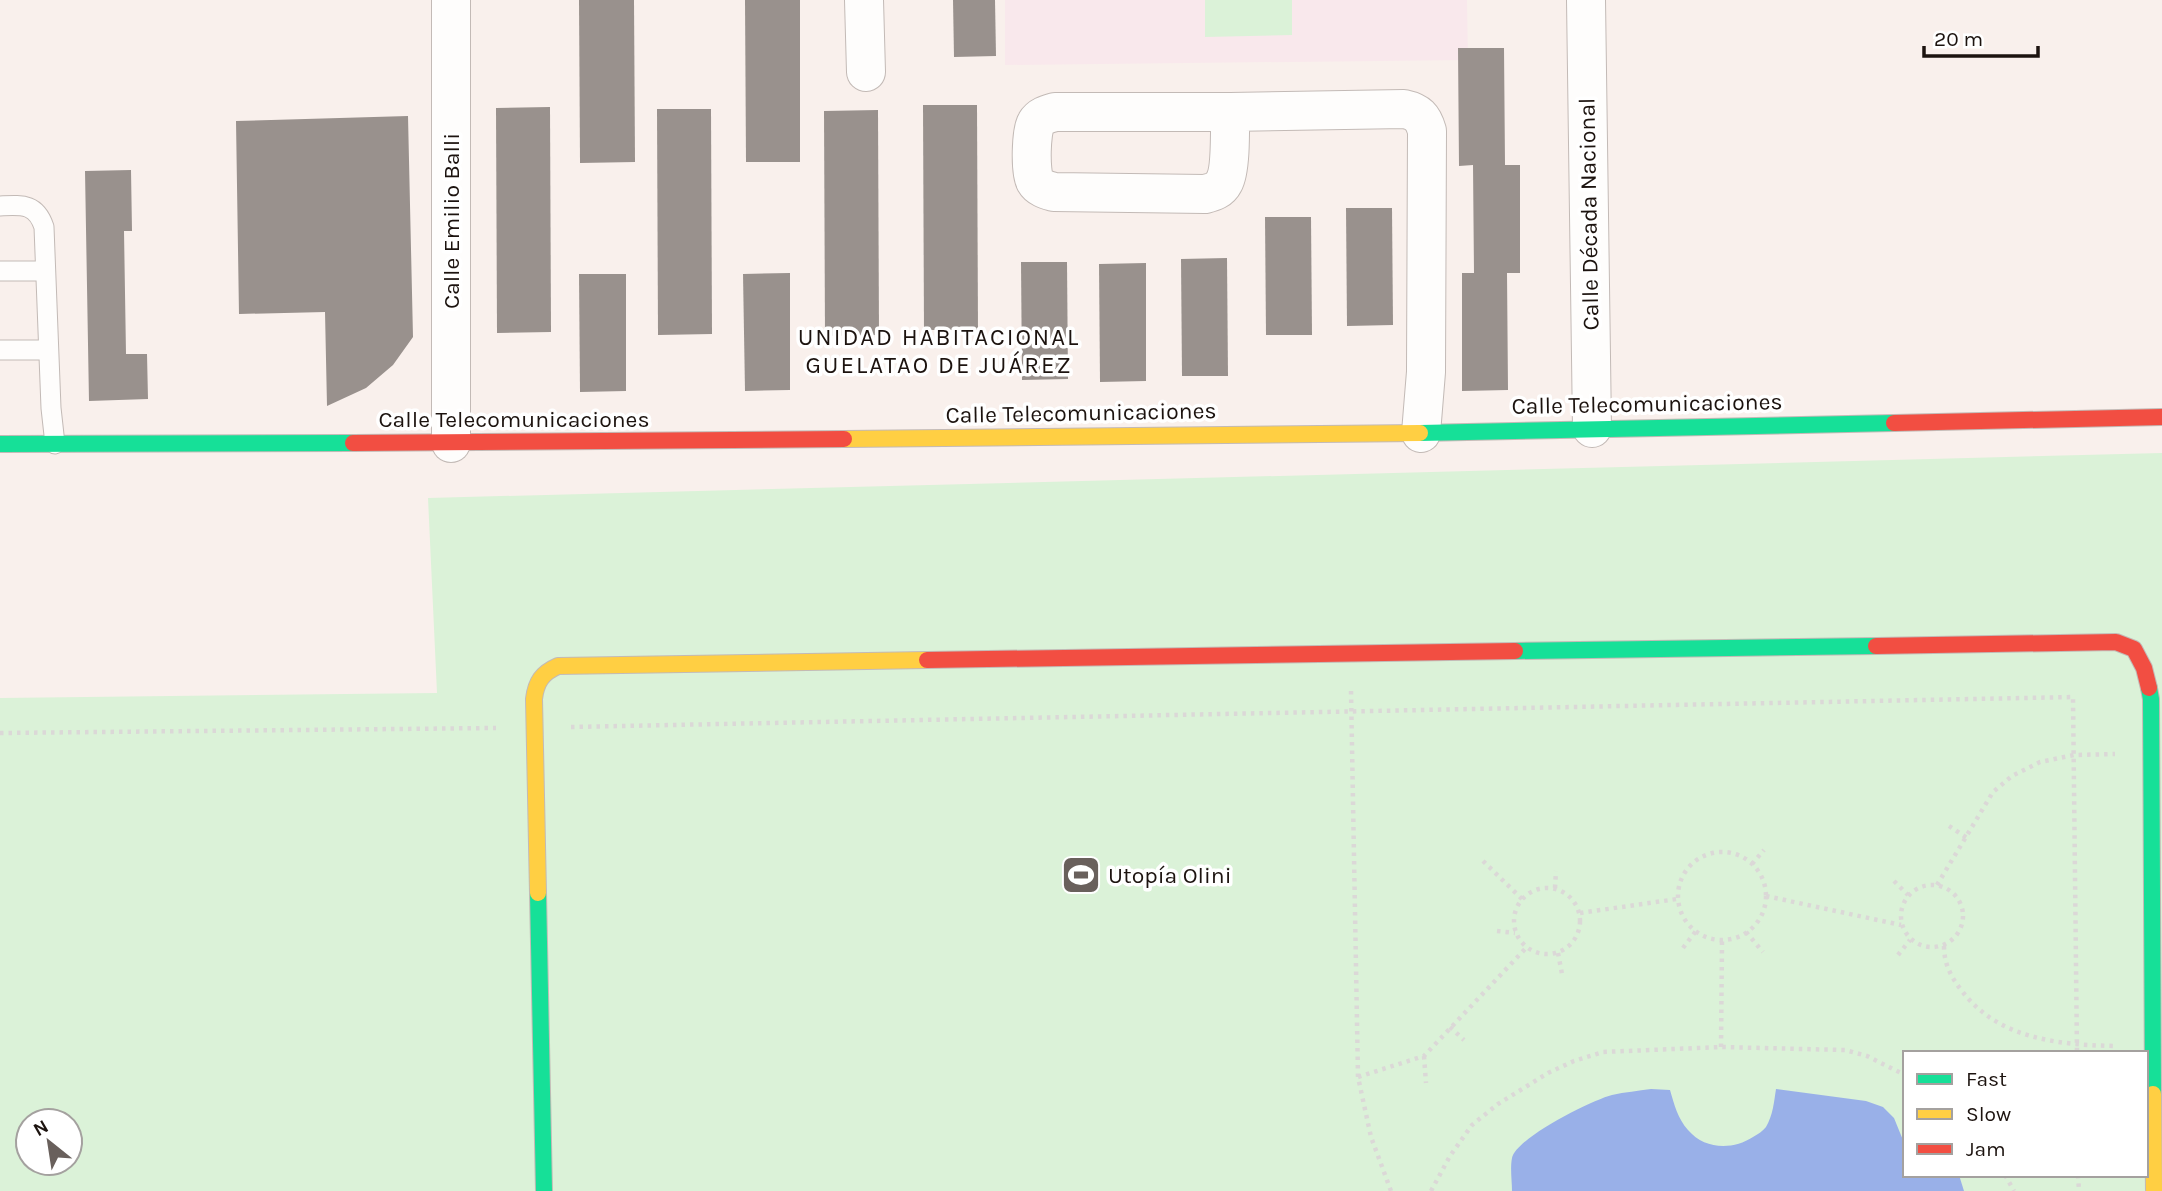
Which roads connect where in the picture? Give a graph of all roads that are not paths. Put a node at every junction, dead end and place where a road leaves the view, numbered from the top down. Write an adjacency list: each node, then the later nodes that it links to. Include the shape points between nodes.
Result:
1 (450, 0): 14 (street, Calle Emilio Balli)
2 (864, 0): 4 (street)
3 (1586, 0): 12 (street, Calle Década Nacional)
4 (866, 72)
5 (1230, 112): 5 (street, via 1044,115 1033,134 1035,181 1054,192 1216,191 1227,172); 13 (street, via 1404,109 1424,120 1426,372)
6 (0, 206): 8 (lane, via 20,205 40,216)
7 (0, 271): 8 (lane)
8 (45, 271): 10 (lane)
9 (0, 350): 10 (lane)
10 (48, 351): 16 (lane)
11 (2162, 417): 12 (street, Calle Telecomunicaciones)
12 (1592, 428): 13 (street, Calle Telecomunicaciones)
13 (1421, 433): 14 (street, Calle Telecomunicaciones)
14 (452, 443): 16 (street, Calle Telecomunicaciones)
15 (0, 444): 16 (street, Calle Telecomunicaciones)
16 (55, 444)
17 (2157, 699): 18 (street, via 2134,649 2116,642 547,669 535,689); 19 (street, via 2151,753)
18 (544, 1191)
19 (2154, 1191)

